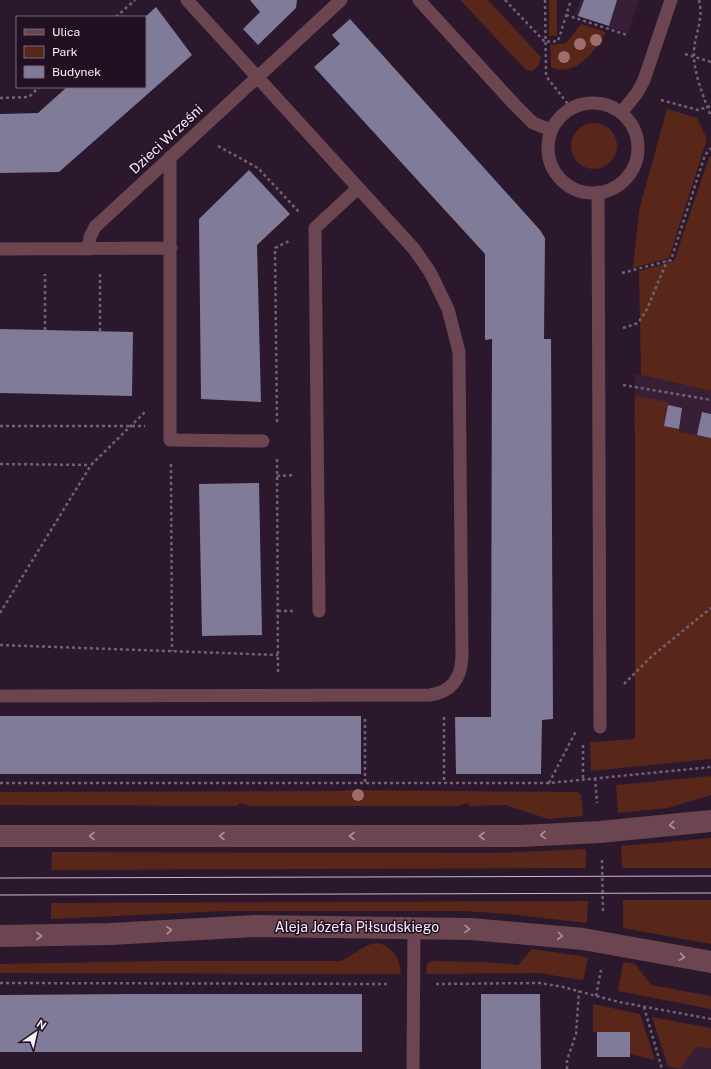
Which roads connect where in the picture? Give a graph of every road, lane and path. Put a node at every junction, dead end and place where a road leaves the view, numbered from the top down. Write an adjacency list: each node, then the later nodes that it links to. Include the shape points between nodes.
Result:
1 (135, 0): 11 (path)
2 (187, 0): 17 (lane)
3 (341, 0): 17 (lane, Dzieci Wrześni)
4 (420, 0): 25 (lane, via 533,123)
5 (505, 0): 13 (path)
6 (545, 0): 13 (path)
7 (571, 0): 10 (path)
8 (671, 0): 23 (lane, via 644,80)
9 (699, 0): 15 (path, via 701,20)
10 (566, 15): 12 (path); 13 (path, via 558,41)
11 (117, 16)
12 (626, 35)
13 (545, 42): 22 (path, via 546,76)
14 (685, 54): 15 (path)
15 (694, 57): 16 (path); 21 (path, via 698,78)
16 (711, 62)
17 (258, 76): 26 (lane, Dzieci Wrześni); 29 (lane)
18 (38, 88): 19 (path, via 28,97)
19 (0, 98)
20 (670, 102): 21 (path, via 698,110)
21 (709, 106): 24 (path)
22 (571, 108): 23 (lane, via 597,103 610,106); 25 (lane, via 559,117)
23 (621, 113): 30 (lane, via 636,135 636,160 631,172 622,182 611,189)
24 (711, 117)
25 (551, 130): 30 (lane, via 549,156 553,169 561,180 585,192)
26 (195, 134): 28 (lane, Dzieci Wrześni); 31 (path, via 258,168)
27 (711, 148): 35 (path, via 705,155 671,260)
28 (170, 157): 32 (lane); 34 (lane, Dzieci Wrześni, via 95,227)
29 (358, 188): 31 (lane); 59 (lane, via 414,249 430,272 448,308 459,352 462,666 456,682)
30 (598, 192): 38 (lane)
31 (315, 228): 48 (path, via 275,248); 55 (lane)
32 (171, 248): 34 (lane); 43 (lane)
33 (0, 249): 34 (lane)
34 (88, 249)
35 (667, 260): 38 (path); 41 (path, via 647,309 638,323)
36 (100, 273): 40 (path)
37 (45, 274): 39 (path)
38 (599, 280): 41 (lane)
39 (45, 330)
40 (100, 331)
41 (599, 337): 42 (lane)
42 (598, 382): 44 (path, via 637,386); 62 (lane)
43 (170, 389): 46 (path); 47 (lane)
44 (711, 400)
45 (0, 426): 46 (path)
46 (131, 426): 47 (path); 53 (path)
47 (170, 426): 49 (lane)
48 (277, 426)
49 (170, 440): 50 (lane); 58 (path)
50 (263, 441)
51 (277, 455): 58 (path, via 278,655)
52 (0, 464): 53 (path)
53 (90, 465): 56 (path)
54 (711, 608): 62 (path, via 652,656)
55 (319, 611)
56 (0, 613)
57 (0, 645): 58 (path)
58 (172, 651)
59 (444, 692): 60 (lane, via 430,695); 68 (path)
60 (365, 695): 61 (lane); 70 (path)
61 (0, 696)
62 (600, 706): 63 (lane); 71 (path, via 575,732)
63 (600, 727)
64 (583, 751): 67 (path)
65 (711, 767): 66 (path)
66 (595, 778): 67 (path); 72 (path)
67 (583, 780): 71 (path)
68 (444, 782): 70 (path); 71 (path)
69 (0, 783): 70 (path)
70 (365, 783)
71 (550, 783)
72 (598, 808)
73 (711, 821): 74 (street, one-way to 74, via 600,832 521,836)
74 (0, 836)
75 (601, 855): 76 (path)
76 (602, 919)
77 (414, 927): 78 (street, Aleja Józefa Piłsudskiego, one-way to 77, via 249,927); 79 (street, Aleja Józefa Piłsudskiego, one-way to 79, via 497,930 558,936); 82 (lane)
78 (0, 936)
79 (711, 962)
80 (602, 966): 84 (path)
81 (0, 983): 82 (path)
82 (413, 984): 83 (path, via 540,983); 87 (lane)
83 (578, 991): 84 (path); 88 (path, via 576,1034 567,1060)
84 (596, 996): 85 (path)
85 (644, 1007): 86 (path); 89 (path)
86 (711, 1020)
87 (413, 1069)
88 (567, 1069)
89 (662, 1069)

